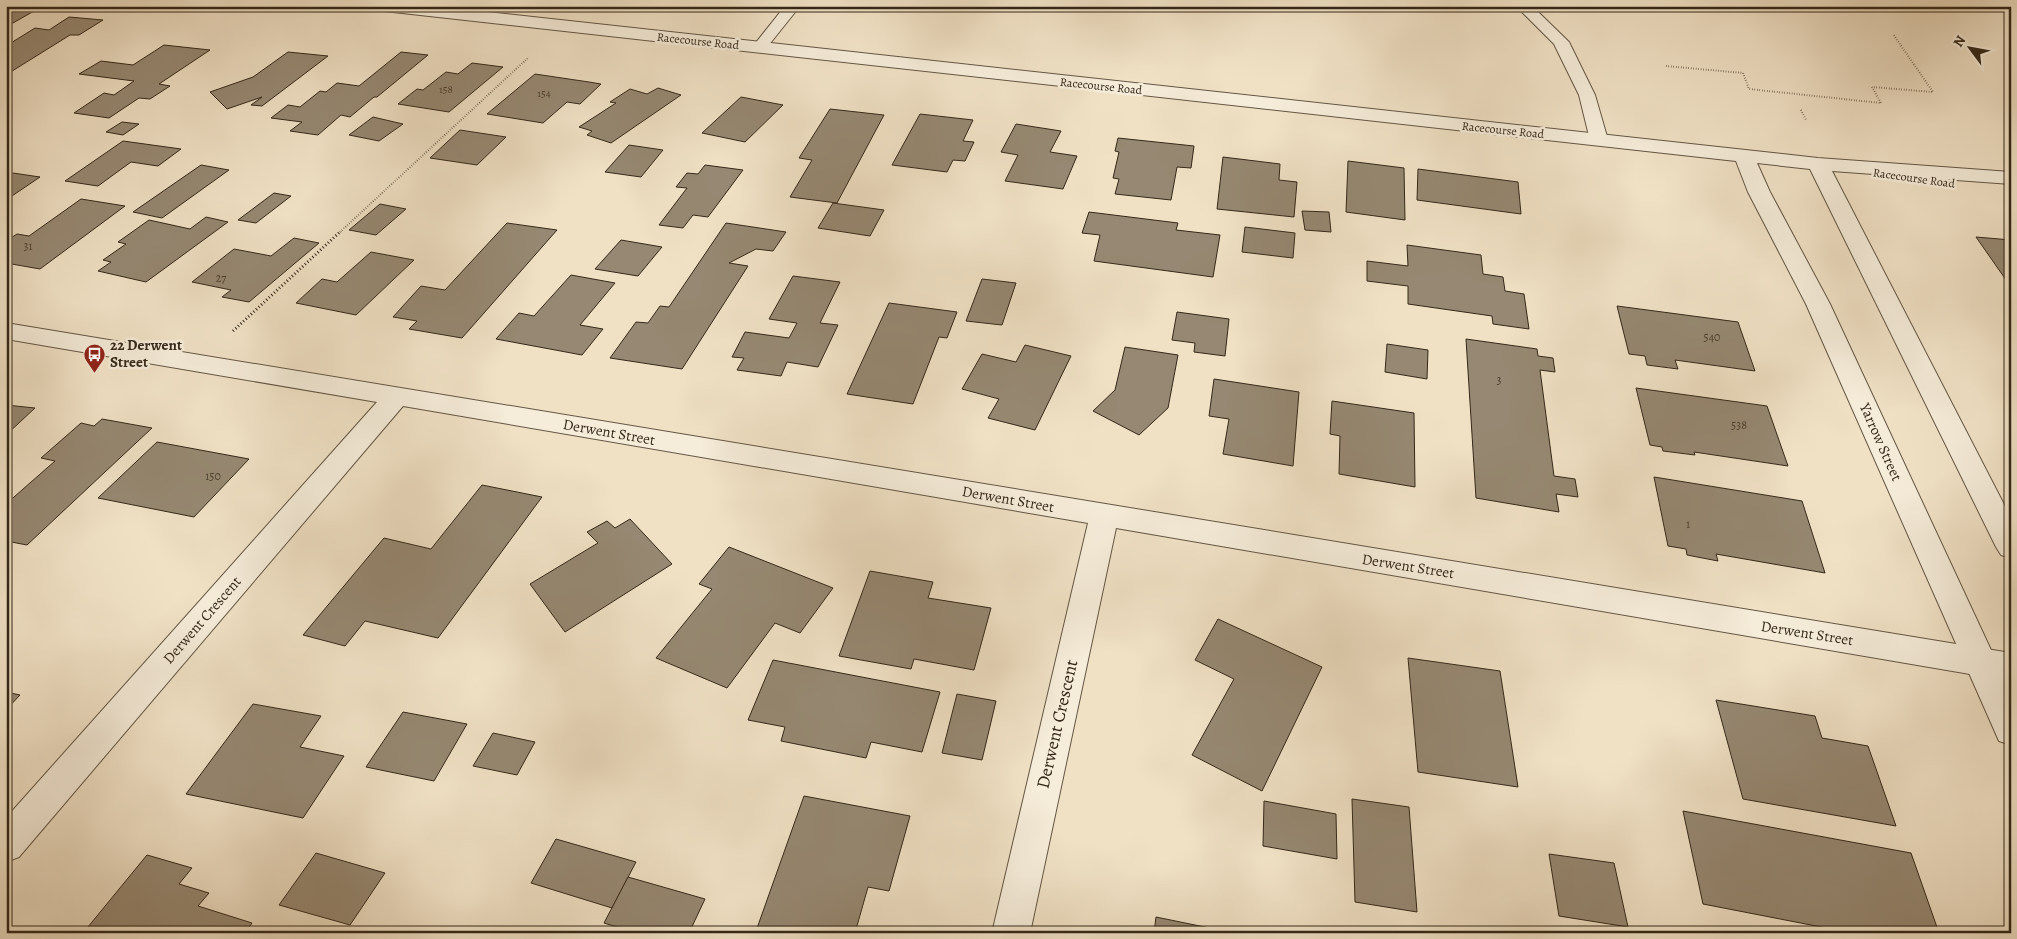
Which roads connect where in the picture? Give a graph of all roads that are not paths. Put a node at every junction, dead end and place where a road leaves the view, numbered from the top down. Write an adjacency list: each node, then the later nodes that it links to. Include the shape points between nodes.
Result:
1 (384, 6): 2 (street, Racecourse Road)
2 (388, 6): 7 (street, Racecourse Road)
3 (793, 6): 7 (lane)
4 (1523, 6): 8 (lane, via 1561,42 1587,95)
5 (2007, 6): 6 (lane)
6 (2011, 10)
7 (759, 48): 8 (street, Racecourse Road)
8 (1599, 140): 9 (street, Racecourse Road)
9 (1744, 156): 10 (street, Racecourse Road); 17 (street, Yarrow Street, via 1759,192)
10 (1818, 164): 11 (street, Racecourse Road); 12 (street, Racecourse Road); 16 (street)
11 (2011, 178)
12 (2011, 192)
13 (6, 331): 14 (street, Derwent Street)
14 (397, 396): 15 (street, Derwent Street); 19 (street, Derwent Crescent)
15 (1104, 515): 17 (street, Derwent Street); 20 (street, Derwent Crescent)
16 (2011, 548)
17 (1996, 664): 18 (street, Yarrow Street)
18 (2011, 730)
19 (6, 844)
20 (1010, 933)

